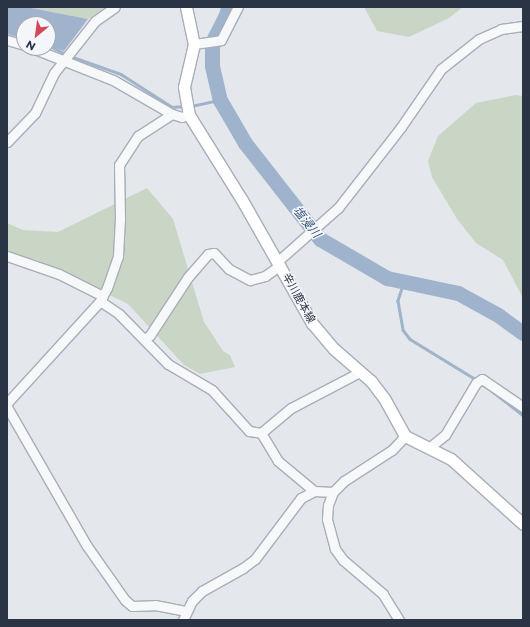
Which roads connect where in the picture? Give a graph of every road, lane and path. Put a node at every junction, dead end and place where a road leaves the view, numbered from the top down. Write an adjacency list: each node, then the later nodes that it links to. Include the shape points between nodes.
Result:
1 (115, 7): 7 (street, via 95,21)
2 (186, 7): 5 (main road, 辛川鹿本線)
3 (238, 7): 5 (street, via 219,40 207,44)
4 (523, 26): 12 (street, via 501,29 479,39 441,69 390,142 338,208)
5 (194, 44): 8 (main road, 辛川鹿本線, via 185,75)
6 (53, 56): 7 (street)
7 (64, 60): 9 (street, via 113,80); 10 (street, via 45,87 41,104 35,113)
8 (188, 109): 9 (street, via 182,117); 12 (main road, 辛川鹿本線)
9 (172, 114): 13 (street, via 138,136 119,165 118,256)
10 (7, 142)
11 (7, 256): 13 (street, via 59,274)
12 (279, 263): 14 (street, via 265,276 250,280 229,269 214,253 208,254 188,277); 15 (main road, 辛川鹿本線, via 324,339)
13 (101, 299): 14 (street); 16 (street)
14 (145, 339): 19 (street, via 168,364 212,390 249,431)
15 (360, 372): 19 (street, via 291,408); 20 (main road, 辛川鹿本線, via 384,398)
16 (7, 403)
17 (7, 407): 25 (street, via 87,546 125,600 132,606 155,605)
18 (523, 407): 21 (street, via 482,379 476,382 445,434)
19 (261, 433): 22 (street, via 278,461)
20 (405, 436): 21 (main road); 23 (street, via 392,450 344,481)
21 (430, 448): 24 (main road, via 460,466)
22 (314, 491): 23 (street); 25 (street, via 301,498 291,508 255,559 202,591)
23 (333, 492): 27 (street, via 328,505 327,519 335,550 383,594)
24 (523, 524)
25 (186, 611): 26 (street)
26 (183, 620)
27 (399, 620)

